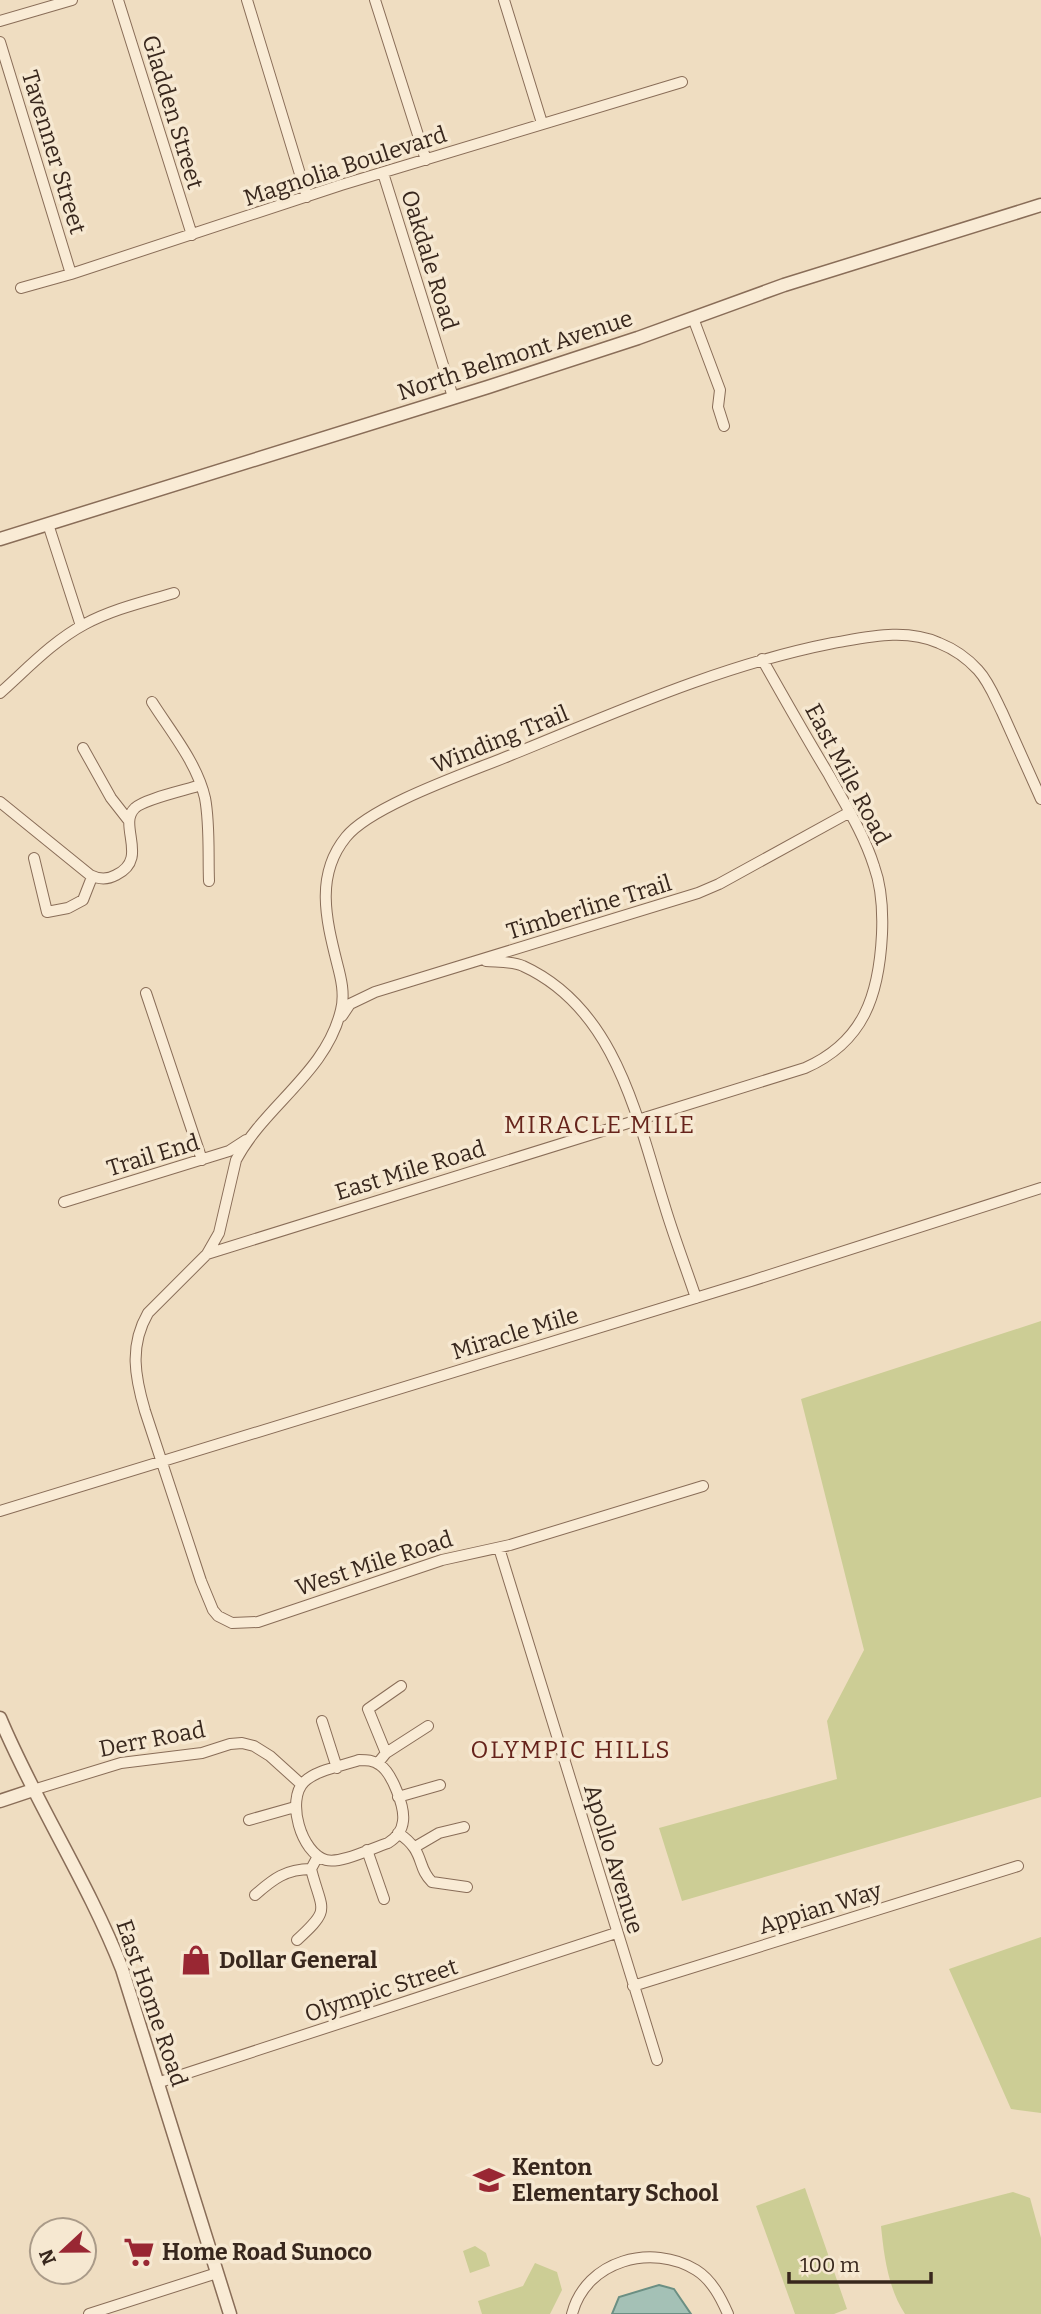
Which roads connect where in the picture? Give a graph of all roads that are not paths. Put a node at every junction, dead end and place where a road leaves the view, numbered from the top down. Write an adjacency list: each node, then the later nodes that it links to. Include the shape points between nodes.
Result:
1 (72, 0): 6 (street)
2 (118, 0): 14 (street, Gladden Street)
3 (247, 0): 12 (street)
4 (375, 0): 10 (street)
5 (504, 0): 9 (street)
6 (0, 21)
7 (0, 42): 15 (street, Tavenner Street)
8 (681, 82): 9 (street, Magnolia Boulevard)
9 (542, 123): 10 (street, Magnolia Boulevard)
10 (426, 160): 11 (street, Magnolia Boulevard)
11 (383, 173): 12 (street, Magnolia Boulevard); 18 (street, Oakdale Road)
12 (307, 197): 14 (street, Magnolia Boulevard)
13 (1041, 205): 17 (street, North Belmont Avenue)
14 (192, 235): 15 (street, Magnolia Boulevard)
15 (71, 274): 16 (street, Magnolia Boulevard)
16 (21, 288)
17 (693, 318): 18 (street, North Belmont Avenue); 19 (street, via 720,390 718,407)
18 (453, 397): 20 (street, North Belmont Avenue)
19 (724, 426)
20 (48, 524): 21 (street, North Belmont Avenue); 23 (street)
21 (0, 539)
22 (174, 593): 23 (street)
23 (81, 626): 25 (street)
24 (762, 659): 29 (street, Winding Trail, via 891,635 920,636 951,648 978,669 991,689); 31 (street, East Mile Road); 38 (street, Winding Trail, via 669,691 468,773 403,800 359,825 341,843 326,884 326,911 343,995)
25 (0, 693)
26 (152, 702): 28 (street)
27 (83, 748): 32 (street)
28 (201, 785): 32 (street, via 137,806); 35 (street)
29 (1041, 799)
30 (0, 802): 34 (street)
31 (850, 812): 36 (street, Timberline Trail, via 698,892); 39 (street, East Mile Road, via 878,878 882,923 874,992 863,1018 833,1053 805,1068)
32 (129, 821): 34 (street, via 134,848 129,864 115,876)
33 (34, 858): 34 (street, via 47,912 83,900)
34 (92, 877)
35 (209, 881)
36 (481, 961): 38 (street, Timberline Trail, via 358,998); 39 (street, via 521,965 574,1004 616,1061)
37 (146, 993): 41 (street)
38 (338, 1023): 40 (street, Winding Trail, via 310,1072)
39 (639, 1119): 44 (street, East Mile Road); 45 (street)
40 (250, 1138): 41 (street, Trail End); 44 (street, Winding Trail, via 236,1160 219,1233)
41 (201, 1160): 43 (street, Trail End)
42 (1041, 1188): 45 (street, Miracle Mile)
43 (64, 1202)
44 (207, 1254): 46 (street, East Mile Road, via 148,1313 137,1339 138,1386)
45 (696, 1298): 46 (street, Miracle Mile)
46 (162, 1461): 48 (street, Miracle Mile); 49 (street, West Mile Road, via 209,1602 218,1616 232,1623 258,1622 442,1560)
47 (703, 1486): 49 (street, West Mile Road)
48 (0, 1511)
49 (499, 1548): 74 (street, Apollo Avenue)
50 (401, 1686): 54 (street, via 368,1709)
51 (0, 1718): 59 (street, East Home Road)
52 (322, 1721): 56 (street)
53 (428, 1726): 54 (street)
54 (386, 1753): 55 (street)
55 (378, 1763): 56 (street, via 359,1760); 60 (street, via 392,1778)
56 (337, 1768): 57 (street)
57 (301, 1784): 59 (street, Derr Road, via 270,1756 242,1743 121,1763); 62 (street)
58 (440, 1785): 60 (street)
59 (33, 1790): 61 (street, Derr Road); 78 (street, East Home Road, via 104,1925)
60 (398, 1797): 65 (street, via 403,1821)
61 (0, 1801)
62 (295, 1807): 63 (street); 68 (street, via 304,1840)
63 (249, 1820)
64 (464, 1827): 66 (street, via 439,1833)
65 (398, 1833): 66 (street); 67 (street, via 388,1843)
66 (415, 1847): 71 (street, via 428,1879)
67 (367, 1850): 68 (street, via 338,1860); 73 (street)
68 (318, 1856): 70 (street)
69 (1018, 1866): 76 (street, Appian Way)
70 (311, 1869): 72 (street, via 274,1878); 75 (street, via 321,1914)
71 (467, 1887)
72 (256, 1895)
73 (384, 1899)
74 (616, 1933): 76 (street, Apollo Avenue); 78 (street, Olympic Street)
75 (296, 1940)
76 (633, 1986): 77 (street, Apollo Avenue)
77 (657, 2060)
78 (157, 2083): 79 (street, East Home Road)
79 (217, 2273): 80 (street); 81 (street, East Home Road)
80 (89, 2314)
81 (230, 2314)
82 (572, 2314): 83 (street, via 591,2281 614,2264 641,2256 673,2259 699,2271 718,2292)
83 (728, 2314)

